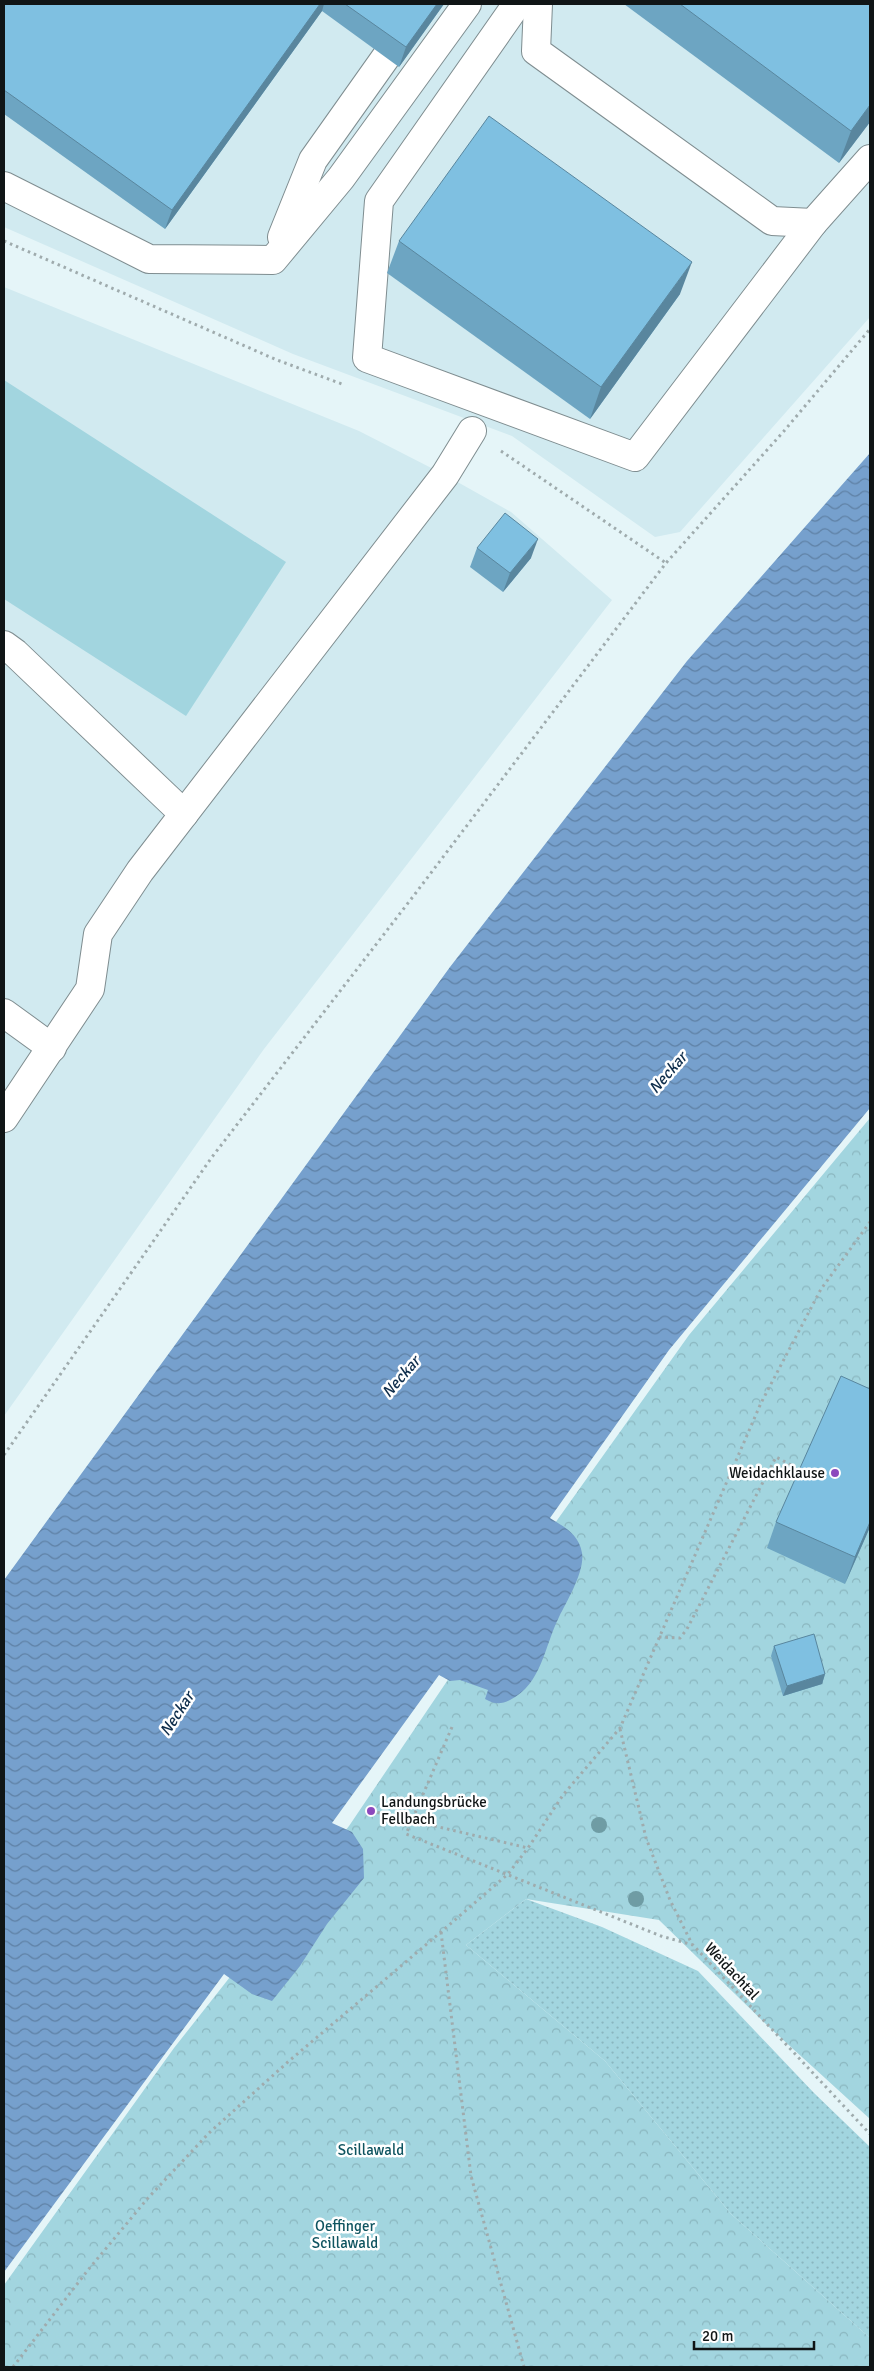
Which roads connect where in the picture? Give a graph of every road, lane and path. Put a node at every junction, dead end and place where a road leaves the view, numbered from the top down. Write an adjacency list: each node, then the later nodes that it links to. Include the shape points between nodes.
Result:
1 (467, 4): 9 (lane, via 341,178)
2 (517, 4): 7 (lane, via 378,201 367,358 635,457)
3 (538, 4): 7 (lane, via 536,50 772,220)
4 (386, 57): 9 (lane, via 313,160)
5 (870, 159): 7 (lane)
6 (4, 186): 9 (lane, via 149,259)
7 (813, 223)
8 (4, 241): 11 (path, via 277,360)
9 (274, 260)
10 (870, 330): 13 (path)
11 (351, 387)
12 (472, 431): 13 (path); 15 (lane, via 445,475)
13 (666, 563): 20 (path, via 212,1157)
14 (4, 645): 15 (lane)
15 (184, 814): 17 (lane, via 140,871 98,934 90,989)
16 (4, 1013): 17 (lane)
17 (52, 1048): 18 (lane)
18 (4, 1118)
19 (870, 1222): 22 (path, via 822,1289 761,1403)
20 (4, 1455)
21 (793, 1466): 22 (path, via 776,1457 680,1638)
22 (659, 1638): 24 (path)
23 (452, 1726): 27 (path, Weidachtal, via 406,1834)
24 (620, 1728): 26 (path, via 563,1795); 29 (path, via 646,1838 670,1900)
25 (371, 1810): 26 (path, bridge)
26 (528, 1848): 27 (path)
27 (508, 1874): 28 (path); 29 (path, Weidachtal, via 661,1936)
28 (441, 1932): 31 (path, via 289,2060 209,2133 148,2198); 32 (path, via 471,2176)
29 (693, 1945): 30 (path, Weidachtal)
30 (870, 2134)
31 (13, 2367)
32 (524, 2367)

